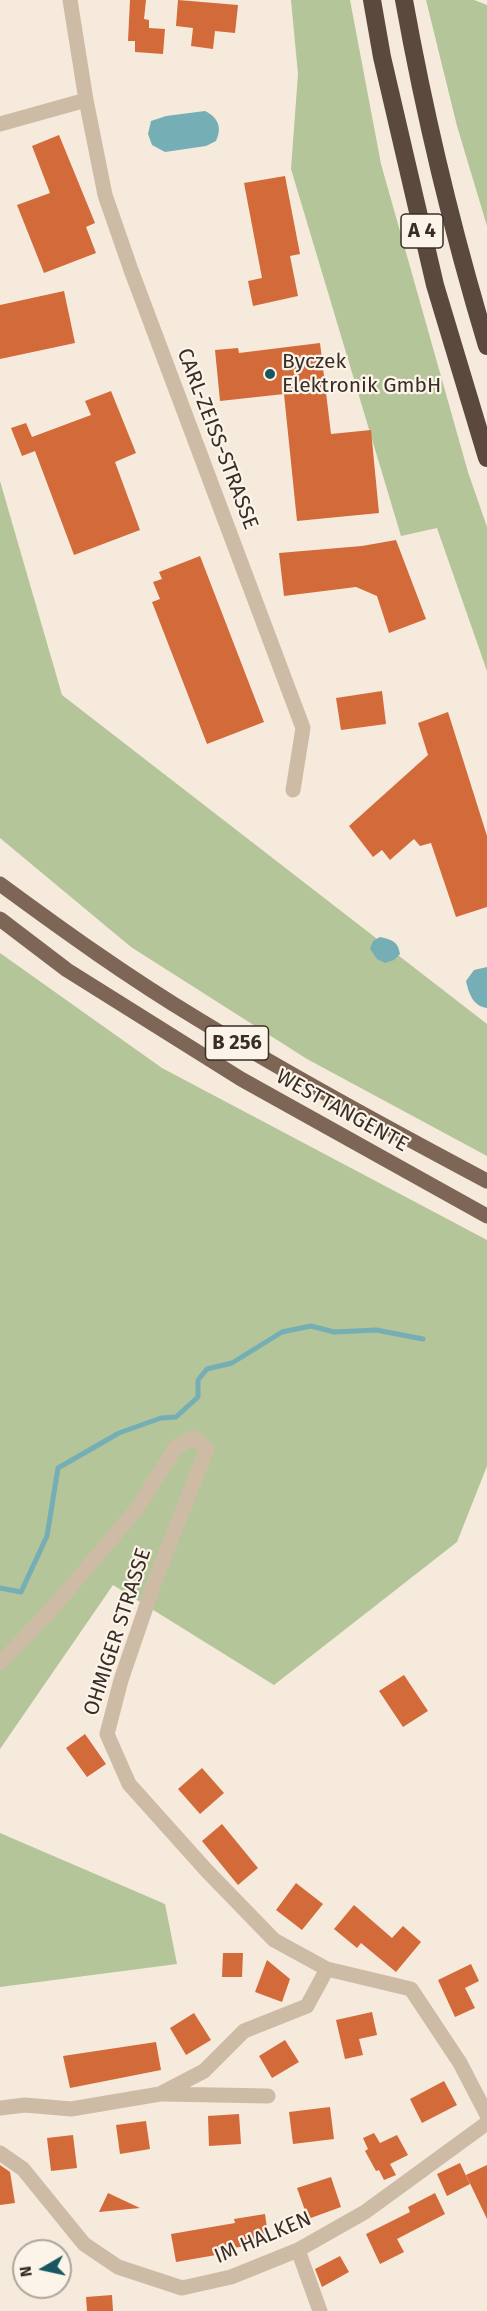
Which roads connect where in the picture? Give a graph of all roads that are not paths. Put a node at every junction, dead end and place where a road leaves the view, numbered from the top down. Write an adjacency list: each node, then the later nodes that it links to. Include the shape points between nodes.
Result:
1 (70, 0): 4 (street, CARL-ZEISS-STRASSE)
2 (372, 0): 7 (highway, A 4, via 432,274)
3 (404, 0): 6 (highway, A 4, via 447,201)
4 (86, 100): 5 (street); 8 (street, CARL-ZEISS-STRASSE, via 105,195 127,259 303,728)
5 (0, 124)
6 (487, 346)
7 (487, 458)
8 (293, 790)
9 (0, 884): 11 (main road, WESTTANGENTE / B 256, via 86,947 194,1017)
10 (0, 919): 12 (main road, WESTTANGENTE / B 256, via 67,970 241,1079)
11 (487, 1181)
12 (487, 1216)
13 (0, 1664): 14 (street, OHMIGER STRASSE, via 136,1510 177,1447 194,1438 207,1449 157,1575 107,1734 129,1784 207,1871 274,1940)
14 (327, 1969): 15 (street, via 307,2006 244,2031 204,2071); 18 (street, OHMIGER STRASSE, via 411,1989 460,2063)
15 (160, 2094): 16 (street); 17 (street, via 71,2109 25,2105)
16 (268, 2096)
17 (0, 2108)
18 (487, 2115)
19 (487, 2123): 21 (street, IM HALKEN, via 364,2212)
20 (0, 2153): 21 (street, IM HALKEN, via 23,2169 84,2244 118,2267 182,2288 231,2277)
21 (298, 2250): 22 (street)
22 (320, 2311)

